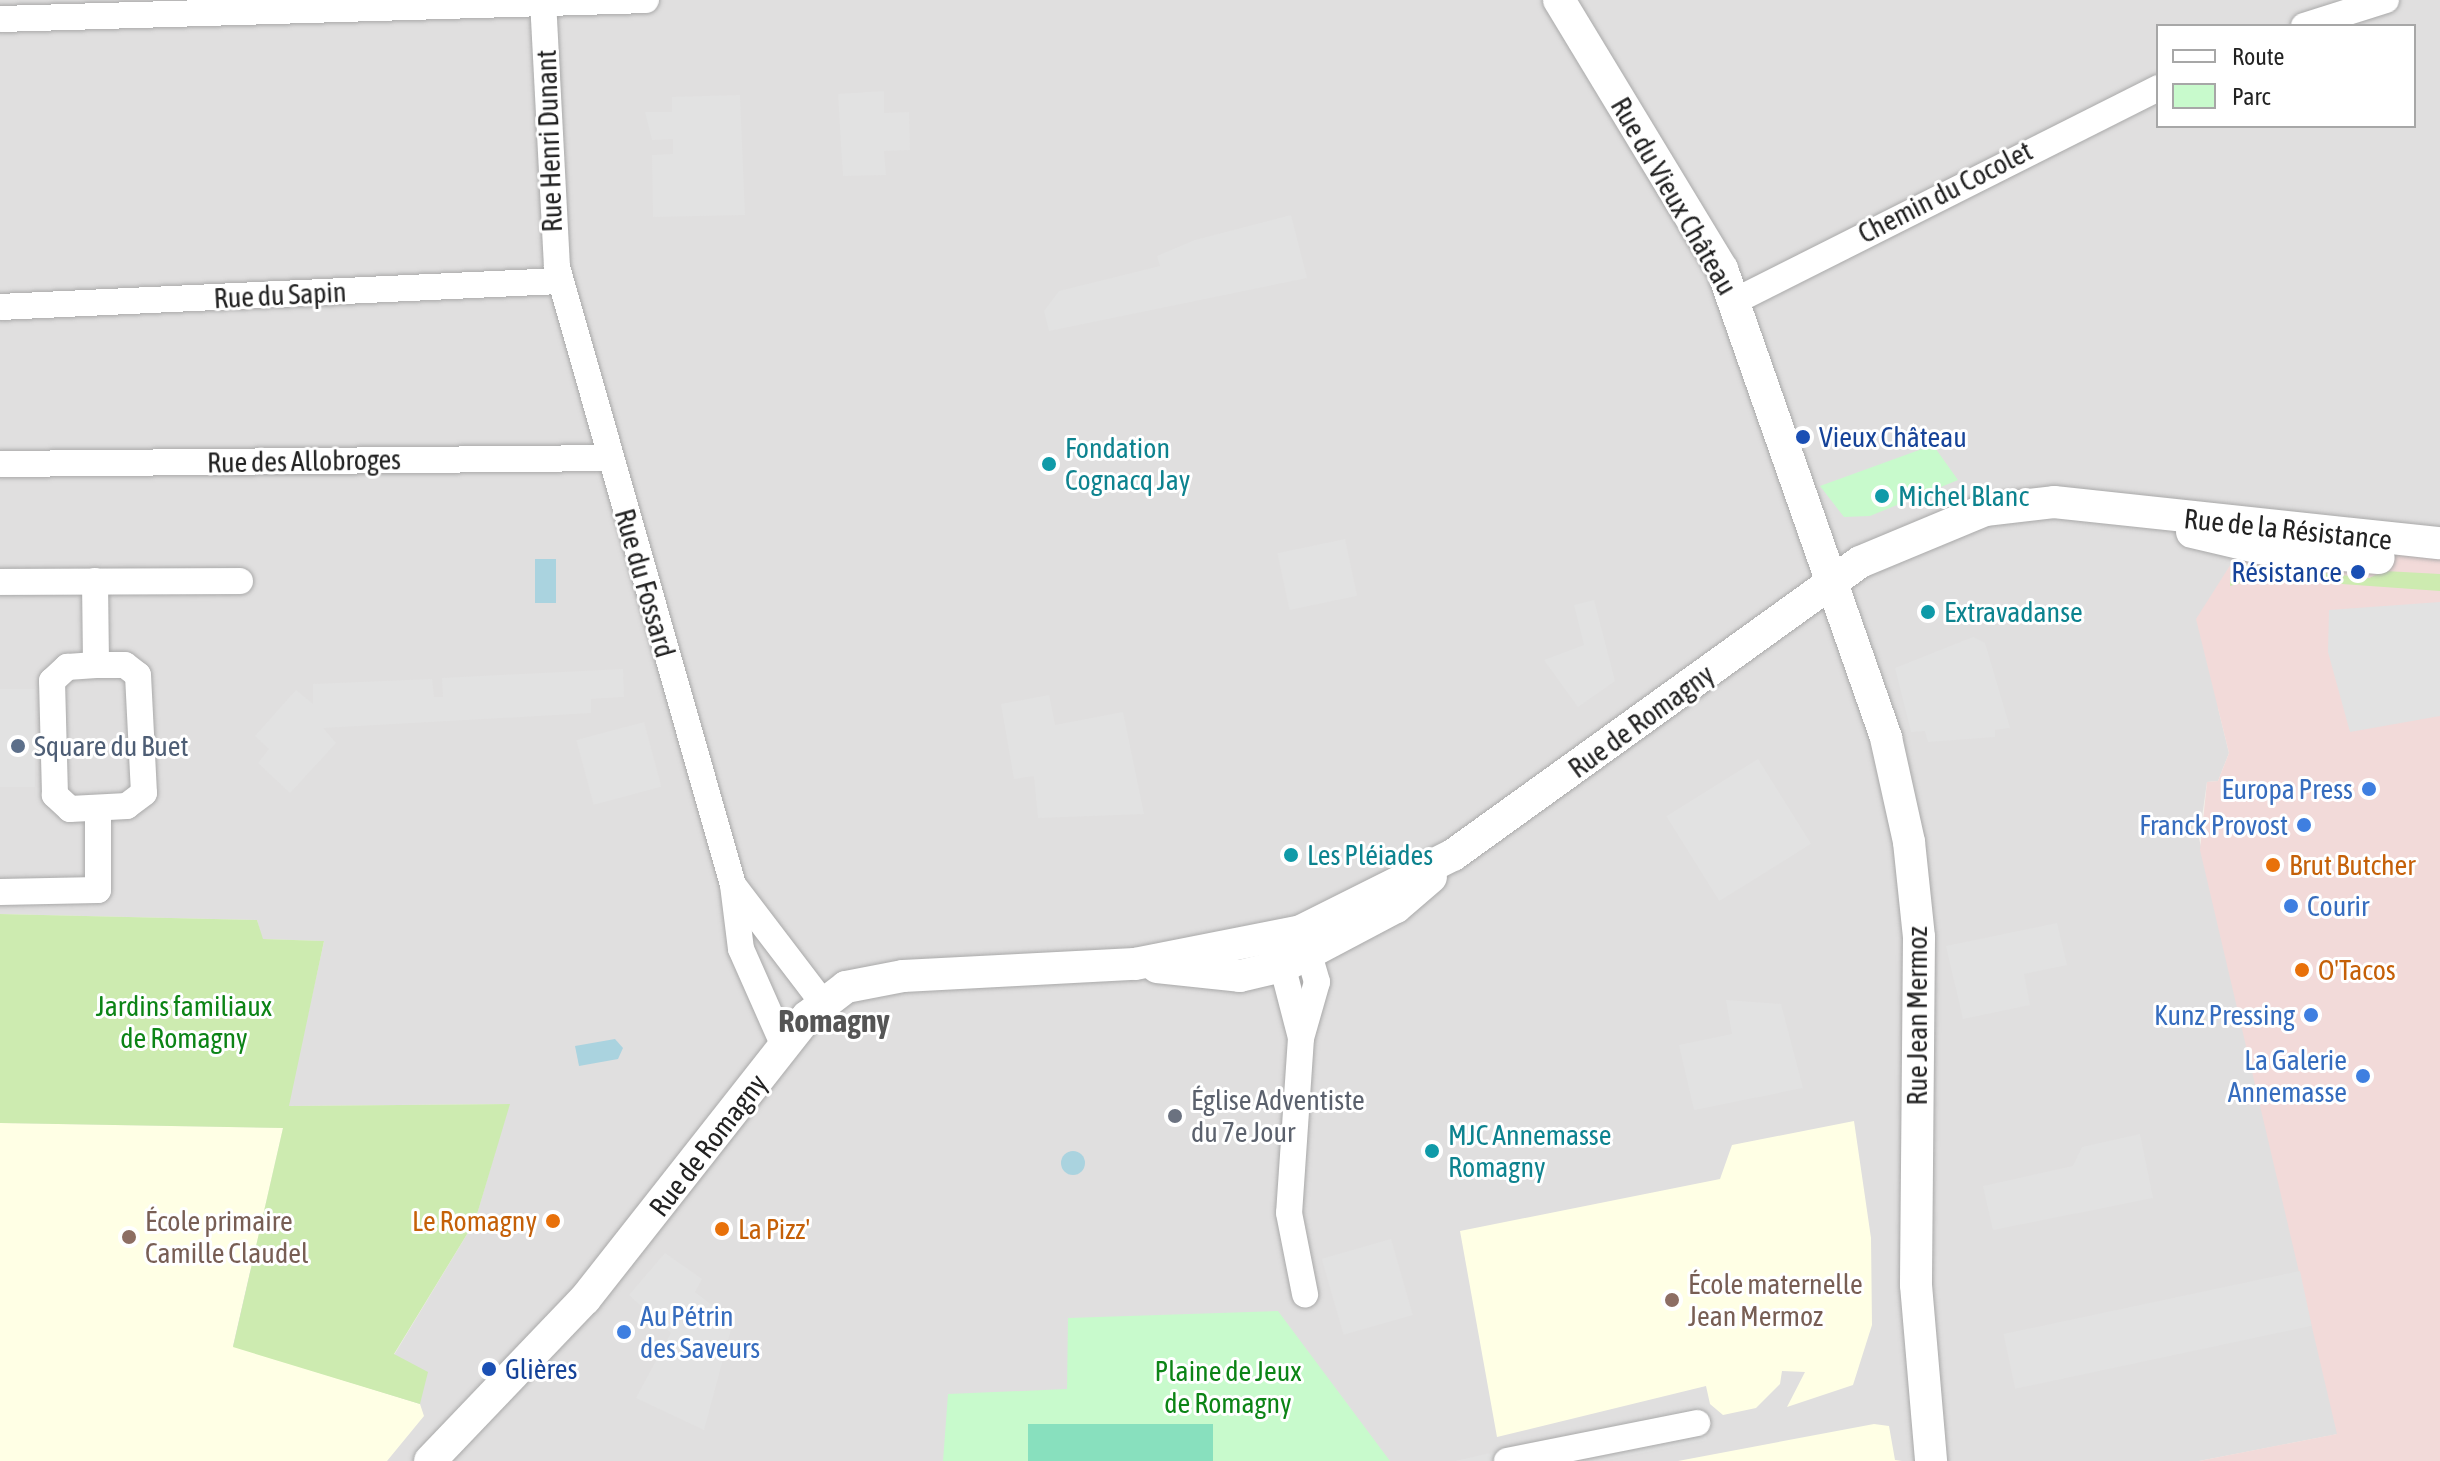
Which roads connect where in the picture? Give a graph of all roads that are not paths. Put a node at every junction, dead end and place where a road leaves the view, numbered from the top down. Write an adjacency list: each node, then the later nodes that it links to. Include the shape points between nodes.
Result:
1 (646, 0): 4 (street)
2 (1559, 0): 9 (street, Rue du Vieux Château)
3 (2386, 0): 6 (street)
4 (543, 2): 5 (street); 8 (street, Rue Henri Dunant)
5 (0, 19)
6 (2310, 24)
7 (2156, 89): 9 (street, Chemin du Cocolet)
8 (560, 281): 10 (street, Rue du Sapin); 11 (street, Rue du Fossard)
9 (1735, 301): 19 (street, Rue du Vieux Château)
10 (0, 307)
11 (609, 458): 12 (street, Rue des Allobroges); 22 (street, Rue du Fossard)
12 (0, 464)
13 (2136, 514): 14 (street, Rue de la Résistance); 15 (street, Rue de la Résistance, via 2229,543); 19 (street, Rue de la Résistance, via 2054,502 1999,507 1918,534)
14 (2440, 543)
15 (2440, 561)
16 (95, 581): 17 (street); 18 (street); 20 (street)
17 (240, 581)
18 (0, 582)
19 (1828, 583): 24 (street, Rue de Romagny, via 1453,855); 33 (street, Rue Jean Mermoz, via 1886,738 1915,884 1916,1285)
20 (96, 665): 21 (street, via 67,667 52,681 55,795 64,807); 21 (street, via 125,665 138,675 144,786 134,803)
21 (98, 809): 23 (street, via 98,890)
22 (733, 885): 25 (street, Rue du Fossard); 26 (street, Rue du Fossard, via 741,949)
23 (0, 892)
24 (1292, 948): 25 (street, Rue de Romagny, via 1135,964 873,979); 27 (street, via 1301,1038 1289,1213)
25 (822, 1002): 26 (street, Rue de Romagny)
26 (784, 1046): 28 (street, Rue de Romagny, via 652,1218)
27 (1305, 1294)
28 (510, 1383): 30 (street, Rue de Romagny); 31 (street, Rue de Romagny)
29 (1697, 1423): 32 (street)
30 (430, 1461)
31 (459, 1461)
32 (1507, 1461)
33 (1931, 1461)

